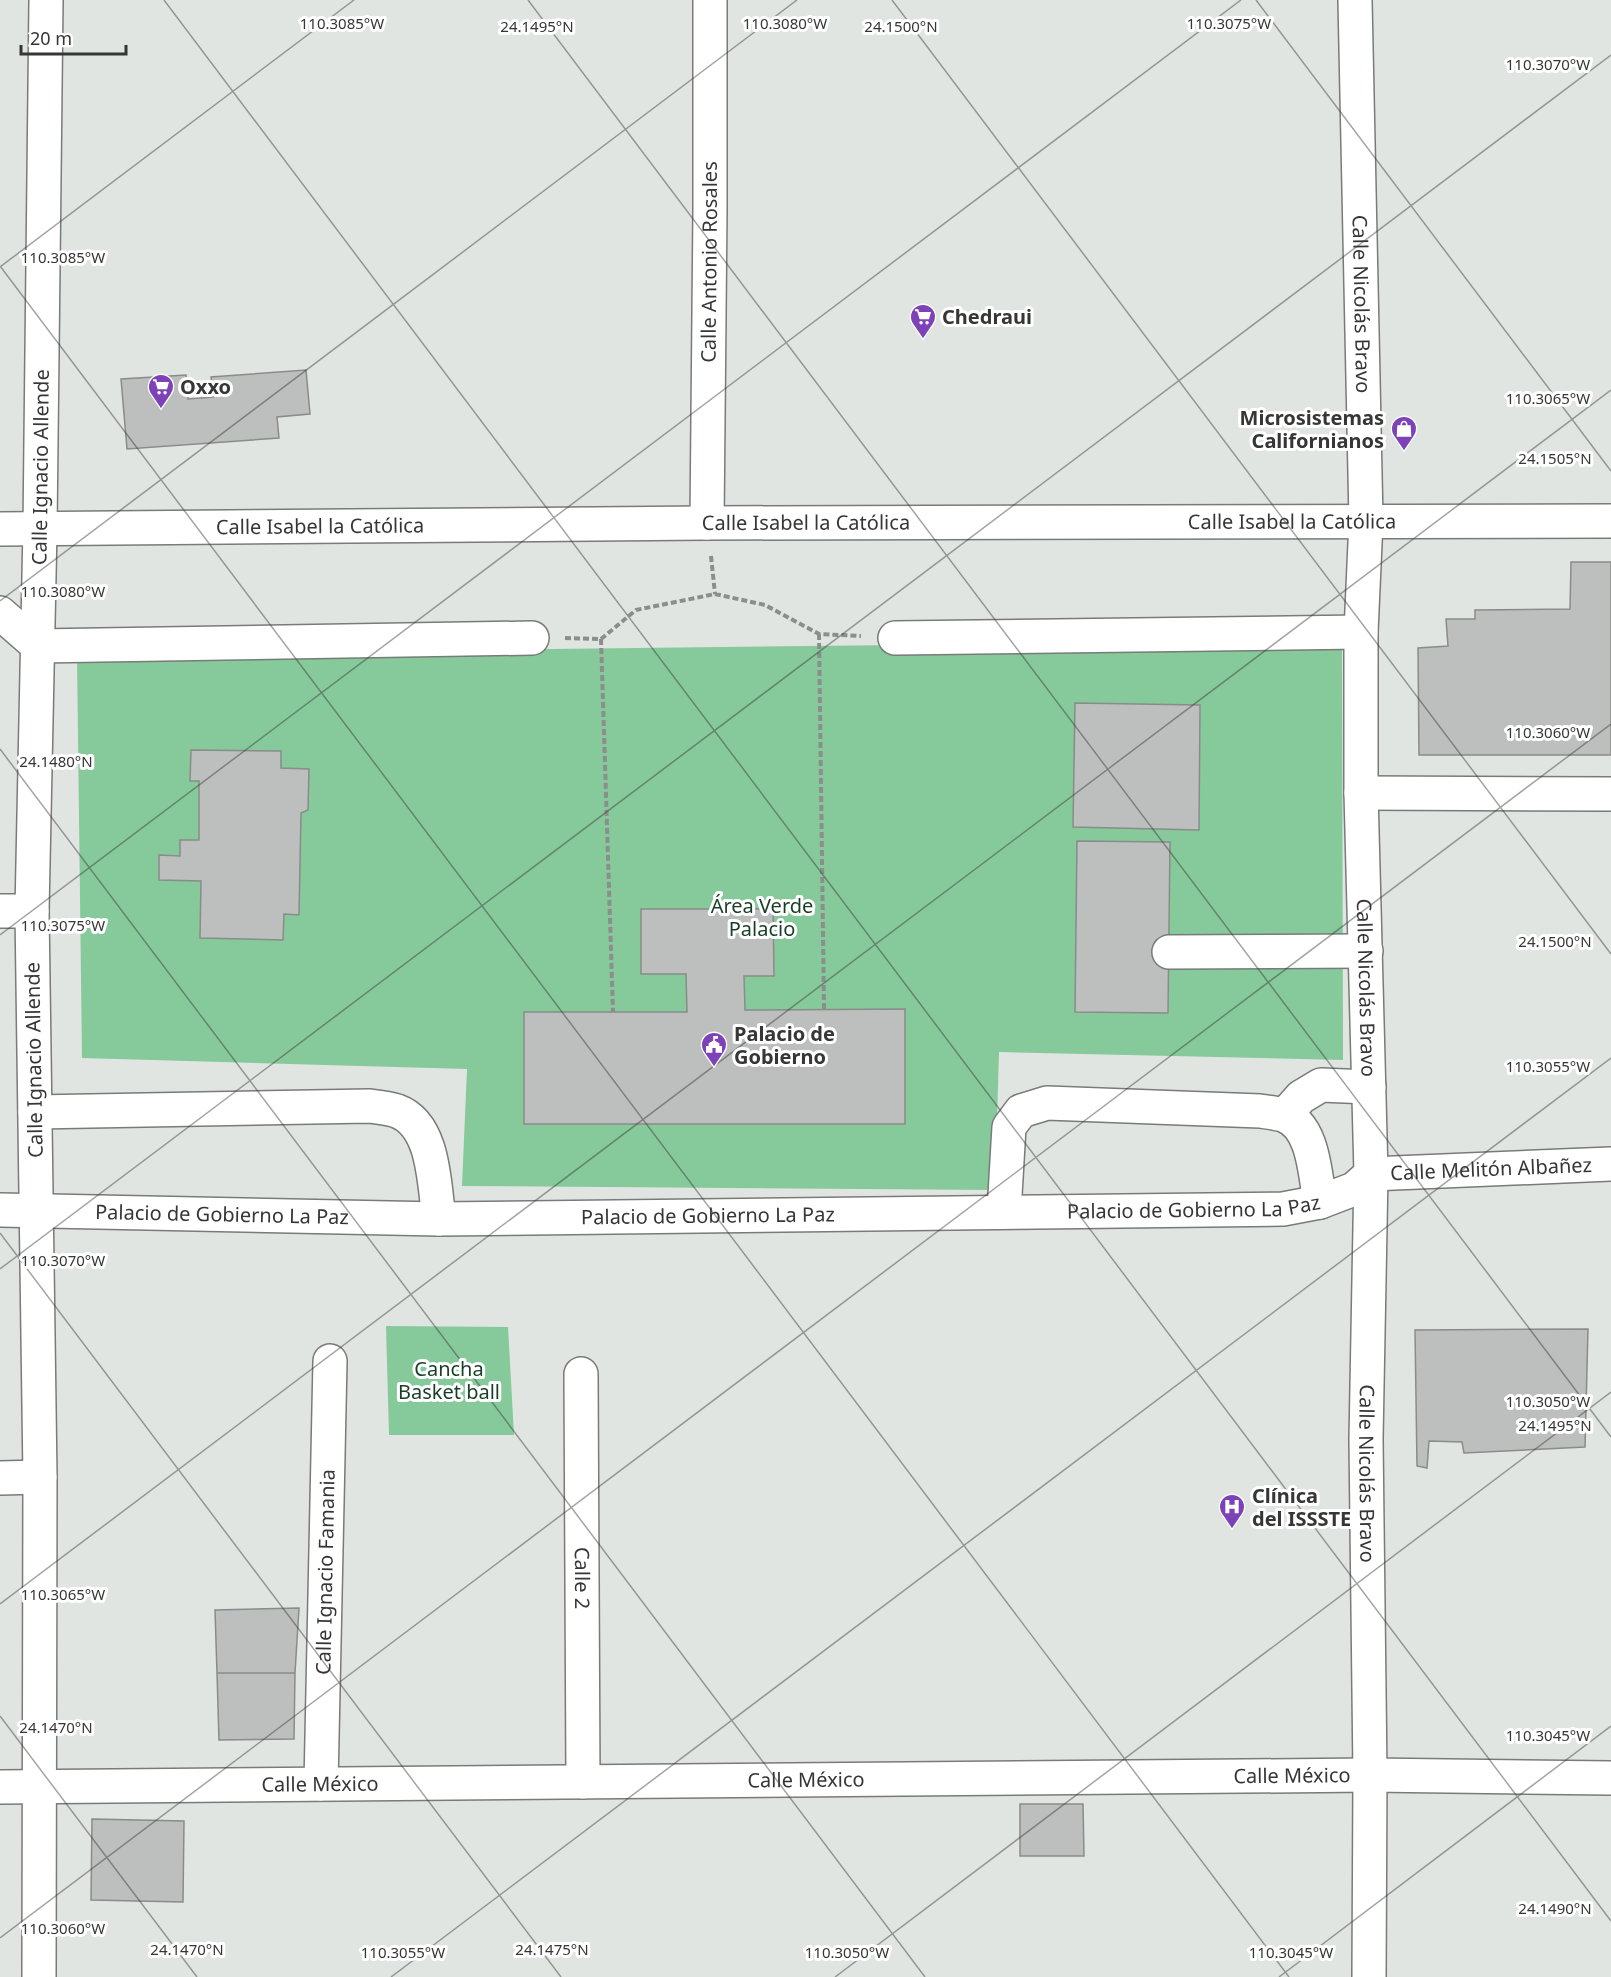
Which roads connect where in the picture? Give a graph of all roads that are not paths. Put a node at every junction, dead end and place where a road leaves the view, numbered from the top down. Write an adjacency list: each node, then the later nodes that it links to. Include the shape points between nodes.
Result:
1 (46, 0): 7 (street, Calle Ignacio Allende)
2 (710, 0): 6 (street, Calle Antonio Rosales)
3 (1355, 0): 5 (street, Calle Nicolás Bravo)
4 (1611, 520): 5 (street, Calle Isabel la Católica)
5 (1366, 521): 6 (street, Calle Isabel la Católica); 10 (street, Calle Nicolás Bravo)
6 (707, 523): 7 (street, Calle Isabel la Católica)
7 (40, 528): 8 (street, Calle Isabel la Católica); 13 (street, Calle Ignacio Allende)
8 (0, 529)
9 (0, 613): 13 (street)
10 (1361, 632): 12 (street); 14 (street, Calle Nicolás Bravo)
11 (532, 638): 13 (street)
12 (895, 638)
13 (38, 646): 16 (street, Calle Ignacio Allende)
14 (1361, 793): 15 (street); 17 (street, Calle Nicolás Bravo)
15 (1611, 794)
16 (16, 911): 20 (street, Calle Ignacio Allende)
17 (1366, 951): 18 (street); 19 (street, Calle Nicolás Bravo)
18 (1169, 952)
19 (1369, 1087): 21 (street, via 1321,1085 1301,1097); 23 (street, Calle Nicolás Bravo)
20 (35, 1112): 26 (street, Calle Ignacio Allende); 28 (street, via 369,1106 398,1111 417,1124 427,1141)
21 (1285, 1115): 24 (street, via 1302,1130 1311,1151); 27 (street, via 1047,1103 1022,1111 1009,1127)
22 (1611, 1164): 23 (street, Calle Melitón Albañez)
23 (1371, 1174): 24 (street, Palacio de Gobierno La Paz, via 1354,1189); 33 (street, Calle Nicolás Bravo, via 1366,1440)
24 (1320, 1202): 27 (street, Palacio de Gobierno La Paz, via 1283,1209)
25 (0, 1210): 26 (street)
26 (36, 1210): 28 (street, Palacio de Gobierno La Paz); 31 (street, Calle Ignacio Allende)
27 (1004, 1212): 28 (street, Palacio de Gobierno La Paz)
28 (439, 1219)
29 (330, 1361): 36 (street, Calle Ignacio Famania)
30 (581, 1374): 35 (street, Calle 2)
31 (40, 1477): 32 (street); 38 (street, Calle Ignacio Allende)
32 (0, 1478)
33 (1370, 1774): 34 (street, Calle México); 35 (street, Calle México); 40 (street, Calle Nicolás Bravo)
34 (1611, 1778)
35 (583, 1782): 36 (street, Calle México)
36 (321, 1784): 38 (street, Calle México)
37 (0, 1787): 38 (street, Calle México)
38 (39, 1787): 39 (street, Calle Ignacio Allende)
39 (39, 1977)
40 (1369, 1977)

